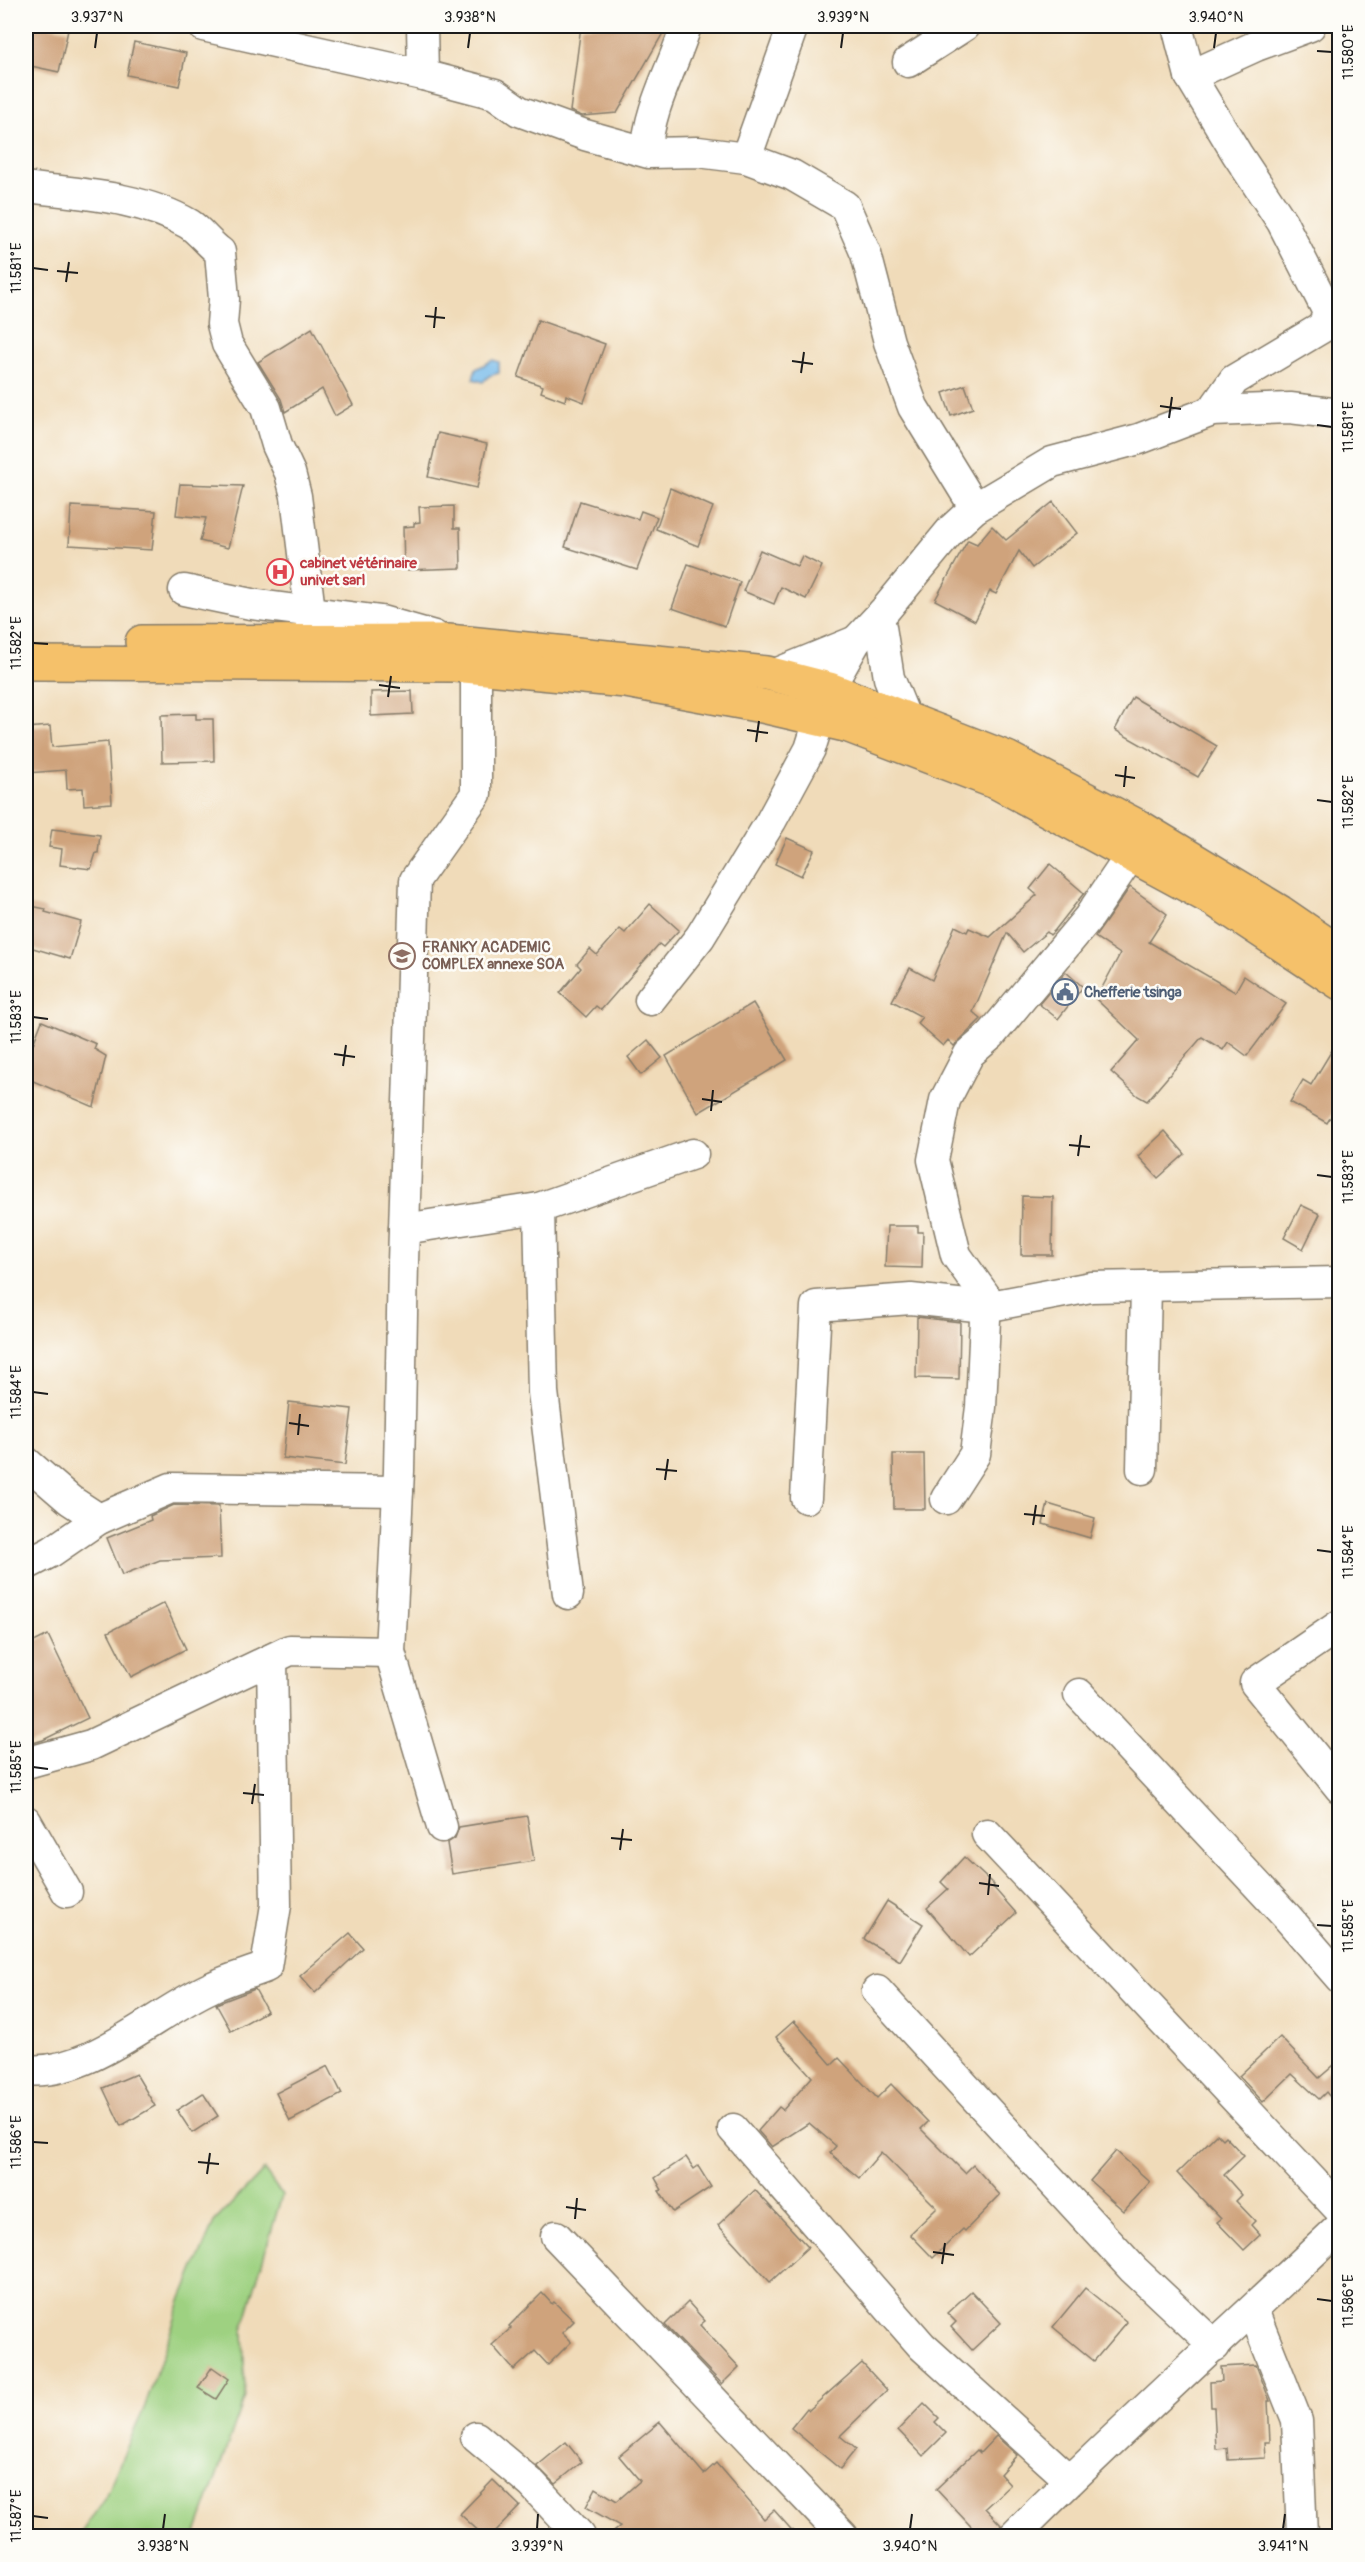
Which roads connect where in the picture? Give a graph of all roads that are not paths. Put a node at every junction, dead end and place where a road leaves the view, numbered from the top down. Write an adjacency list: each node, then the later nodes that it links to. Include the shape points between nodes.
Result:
1 (203, 26): 9 (street)
2 (422, 26): 9 (street)
3 (686, 26): 11 (street, via 655,106)
4 (793, 26): 12 (street)
5 (964, 26): 8 (street)
6 (1177, 26): 10 (street)
7 (1301, 27): 10 (street)
8 (909, 62)
9 (423, 75): 11 (street, via 495,94 519,111 585,135)
10 (1190, 76): 14 (street, via 1282,222 1328,312 1323,327 1234,380)
11 (647, 151): 12 (street)
12 (746, 158): 16 (street, via 792,175 845,206 866,254 889,342 913,407)
13 (26, 186): 18 (street, via 129,202 166,214 190,225 220,252 222,324 227,344 266,408 290,473)
14 (1212, 411): 15 (street, via 1290,408); 16 (street, via 1139,439 1052,462)
15 (1340, 414)
16 (975, 508): 19 (street, via 952,529)
17 (184, 590): 18 (street)
18 (310, 611): 20 (street, via 381,621)
19 (874, 626): 24 (street); 25 (street); 26 (street)
20 (448, 641): 21 (main road); 24 (main road)
21 (26, 643)
22 (26, 663): 23 (main road)
23 (476, 667): 25 (main road, via 626,681); 33 (street, via 476,794 415,880)
24 (773, 675): 25 (main road)
25 (829, 715): 26 (main road); 27 (main road, via 998,783); 30 (street, via 771,821 700,937)
26 (905, 717): 28 (main road, via 1007,758 1143,829)
27 (1131, 855): 29 (main road, via 1216,901); 36 (street, via 1089,916 991,1035 969,1054 945,1100 933,1160 956,1255 986,1297)
28 (1340, 953)
29 (1340, 983)
30 (650, 1000)
31 (693, 1154): 32 (street)
32 (539, 1208): 33 (street); 44 (street, via 543,1392)
33 (404, 1229): 39 (street)
34 (1340, 1282): 35 (street)
35 (1146, 1286): 36 (street, via 1091,1287); 38 (street)
36 (985, 1307): 40 (street, via 911,1299 816,1306); 41 (street, via 975,1454)
37 (26, 1462): 42 (street)
38 (1142, 1469)
39 (398, 1491): 42 (street, via 171,1488); 46 (street)
40 (806, 1498)
41 (946, 1499)
42 (99, 1519): 43 (street)
43 (26, 1565)
44 (568, 1594)
45 (1340, 1625): 50 (street, via 1255,1683)
46 (390, 1652): 47 (street, via 290,1650); 52 (street)
47 (272, 1659): 49 (street, via 91,1745); 57 (street, via 276,1905 266,1967 209,1988 85,2060)
48 (1079, 1694): 55 (street)
49 (26, 1763)
50 (1340, 1788)
51 (26, 1821): 54 (street)
52 (442, 1827)
53 (987, 1834): 59 (street)
54 (67, 1892)
55 (1340, 1978)
56 (877, 1991): 63 (street, via 1133,2269)
57 (26, 2070)
58 (733, 2129): 65 (street, via 922,2346)
59 (1340, 2210)
60 (1340, 2227): 62 (street)
61 (556, 2236): 67 (street)
62 (1253, 2310): 63 (street); 69 (street, via 1297,2421)
63 (1215, 2346): 65 (street)
64 (476, 2438): 66 (street, via 532,2484)
65 (1070, 2480): 68 (street)
66 (579, 2536)
67 (843, 2536)
68 (1014, 2536)
69 (1302, 2536)

